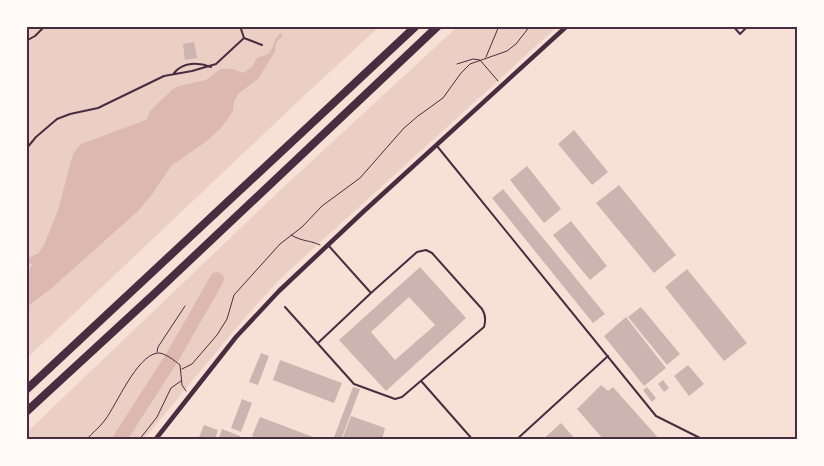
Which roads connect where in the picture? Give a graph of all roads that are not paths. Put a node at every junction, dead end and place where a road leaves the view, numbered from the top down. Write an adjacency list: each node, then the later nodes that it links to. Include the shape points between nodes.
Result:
1 (45, 26): 9 (lane)
2 (240, 26): 8 (lane)
3 (416, 26): 21 (highway)
4 (438, 26): 22 (highway)
5 (567, 26): 13 (street)
6 (733, 26): 7 (lane, via 740,34)
7 (746, 27)
8 (244, 38): 10 (lane); 11 (lane)
9 (26, 41)
10 (262, 45)
11 (211, 66): 12 (lane); 12 (lane, via 197,63 178,68)
12 (173, 74): 14 (lane, via 98,108 57,119)
13 (437, 146): 15 (street); 19 (lane)
14 (26, 149)
15 (326, 247): 16 (lane); 23 (street, via 236,337)
16 (371, 293): 18 (lane); 20 (lane, via 416,252 426,250 484,312 484,327)
17 (285, 307): 18 (lane)
18 (318, 343): 20 (lane, via 354,384 386,396 400,398)
19 (608, 356): 25 (lane); 26 (lane, via 656,416)
20 (421, 381): 24 (lane)
21 (26, 390)
22 (26, 412)
23 (155, 440)
24 (473, 440)
25 (516, 440)
26 (704, 440)

